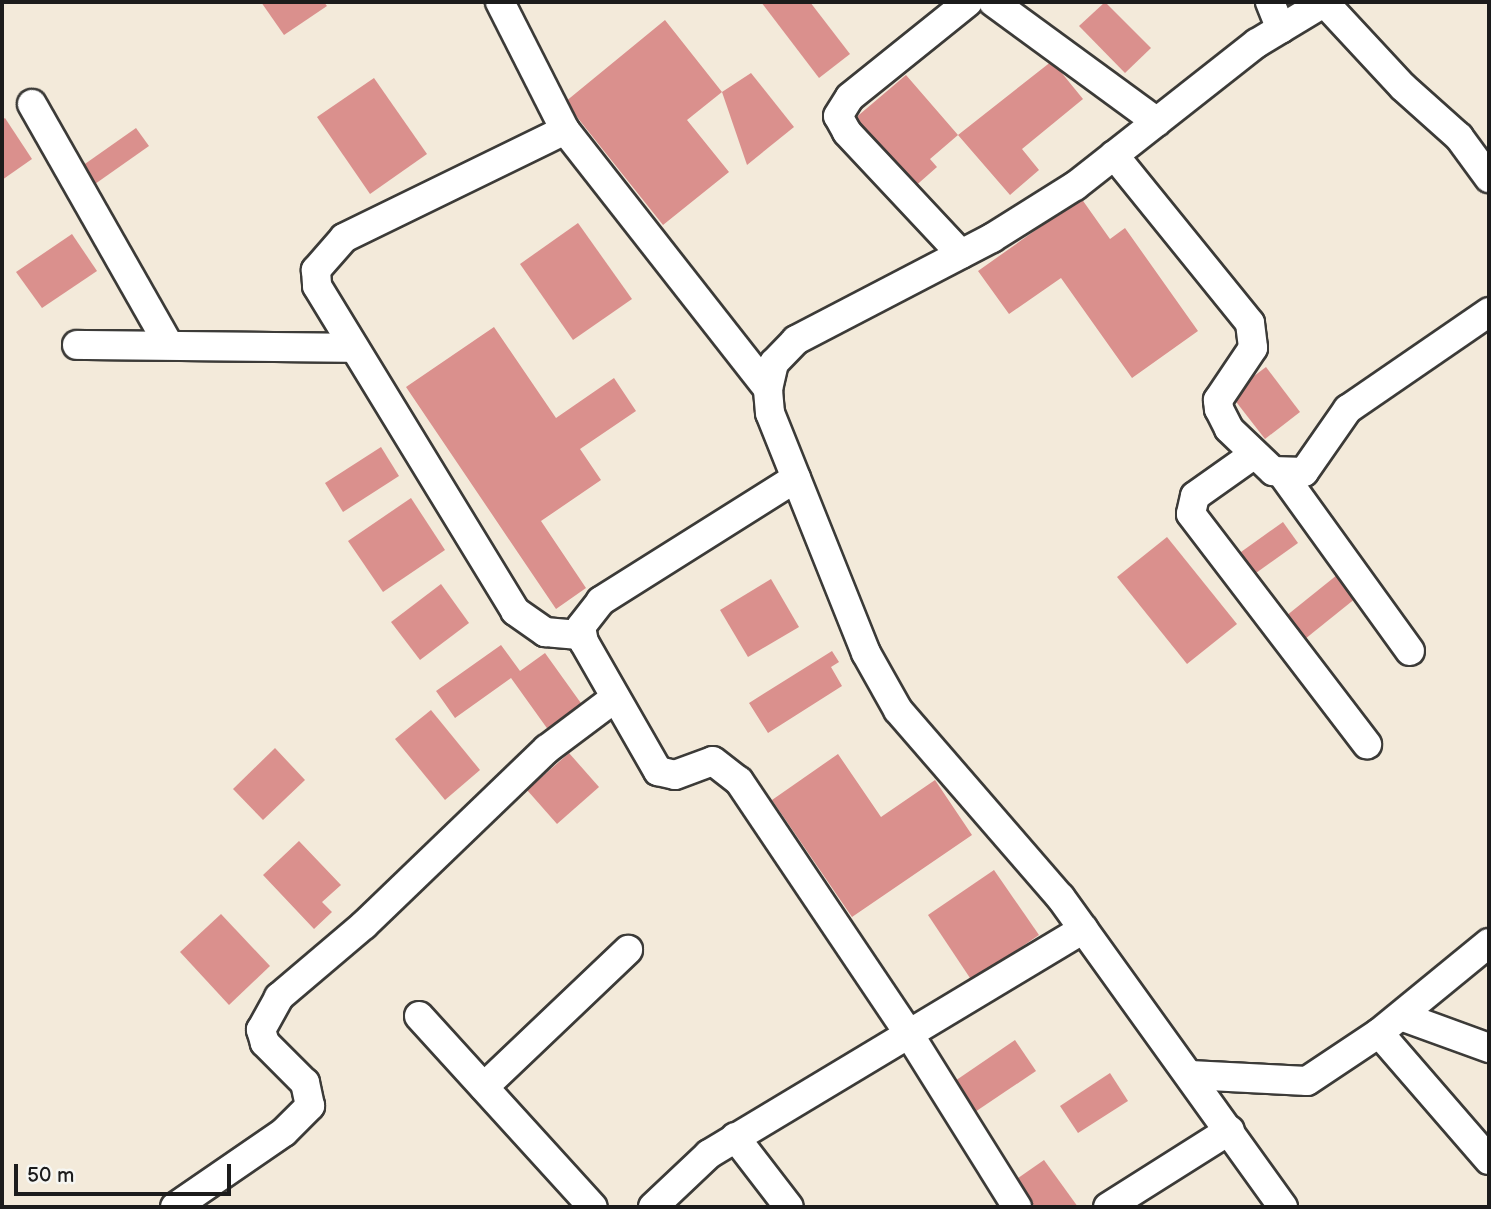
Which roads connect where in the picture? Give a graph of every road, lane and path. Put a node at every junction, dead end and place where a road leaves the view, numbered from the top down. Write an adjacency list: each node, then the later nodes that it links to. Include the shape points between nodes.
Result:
1 (500, 2): 9 (street)
2 (968, 2): 12 (street, via 850,97 838,116 846,132)
3 (993, 2): 8 (street)
4 (1270, 2): 6 (street)
5 (1324, 2): 6 (street); 11 (street, via 1403,88 1459,137)
6 (1281, 29): 8 (street)
7 (32, 104): 15 (street)
8 (1157, 122): 10 (street)
9 (565, 130): 16 (street, via 344,238 326,254 316,270 317,286); 17 (street)
10 (1114, 155): 12 (street, via 1075,186); 18 (street, via 1250,323 1253,348 1218,400 1229,429)
11 (1489, 178)
12 (961, 254): 17 (street, via 796,340 774,363)
13 (1489, 312): 19 (street, via 1348,409 1304,472)
14 (78, 345): 15 (street)
15 (169, 345): 16 (street)
16 (354, 348): 21 (street, via 515,611 545,632)
17 (768, 388): 20 (street, via 770,413)
18 (1253, 454): 19 (street); 24 (street, via 1195,496 1191,514)
19 (1283, 475): 22 (street)
20 (796, 478): 21 (street, via 601,601 589,611); 25 (street, via 866,653 898,710)
21 (583, 635): 23 (street)
22 (1410, 651)
23 (615, 698): 31 (street, via 658,771 675,775 713,761 738,781); 38 (street, via 547,749 364,925 279,997 261,1030 265,1044 305,1083 310,1106 292,1125)
24 (1367, 744)
25 (1084, 929): 31 (street); 33 (street)
26 (1489, 943): 29 (street)
27 (628, 950): 34 (street)
28 (419, 1016): 34 (street)
29 (1401, 1016): 30 (street); 32 (street)
30 (1379, 1033): 33 (street, via 1307,1081); 37 (street)
31 (909, 1034): 36 (street); 42 (street)
32 (1489, 1048)
33 (1191, 1075): 35 (street)
34 (484, 1087): 39 (street)
35 (1230, 1129): 43 (street); 44 (street)
36 (735, 1137): 40 (street, via 709,1154); 41 (street)
37 (1489, 1160)
38 (175, 1207)
39 (593, 1207)
40 (653, 1207)
41 (789, 1207)
42 (1017, 1207)
43 (1108, 1207)
44 (1283, 1207)

